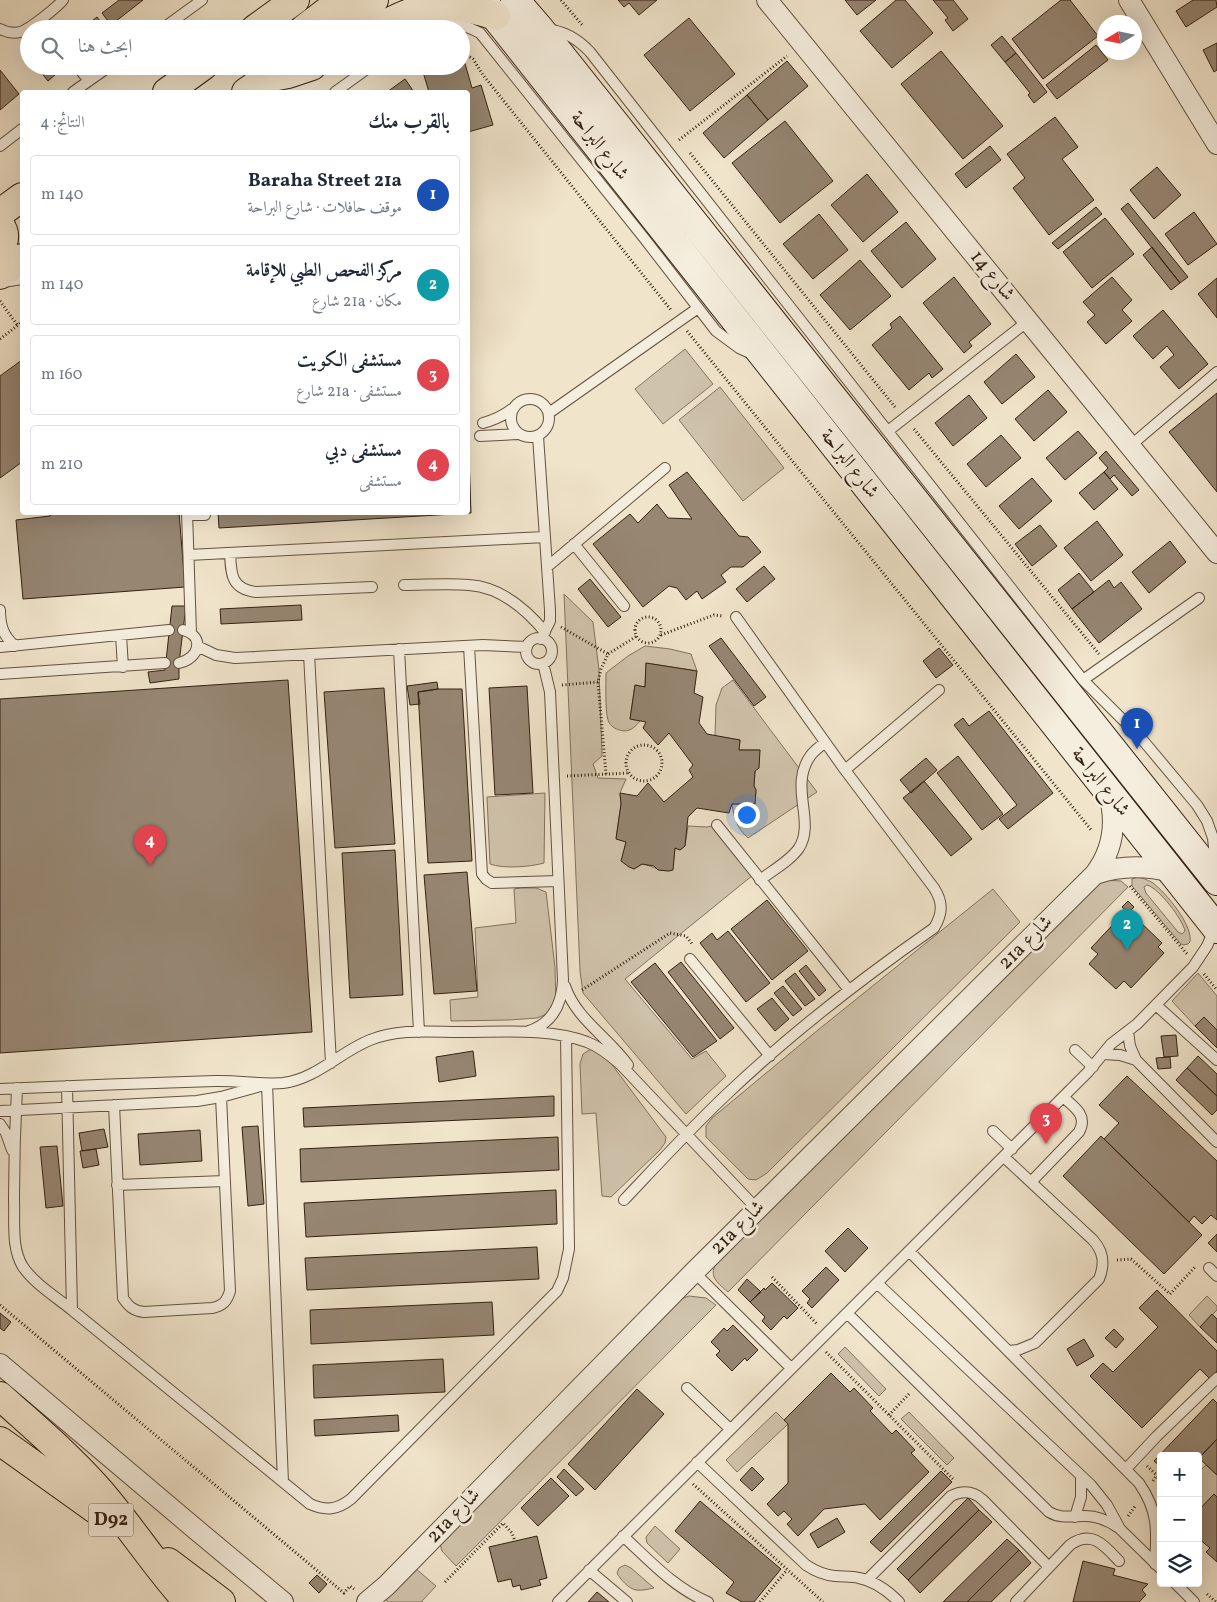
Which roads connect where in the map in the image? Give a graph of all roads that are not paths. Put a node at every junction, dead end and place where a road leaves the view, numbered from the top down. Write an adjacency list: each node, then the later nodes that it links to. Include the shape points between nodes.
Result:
1 (63, 0): 9 (lane)
2 (202, 0): 10 (lane)
3 (342, 0): 12 (main road)
4 (374, 0): 13 (main road)
5 (767, 0): 44 (street, شارع 14)
6 (1129, 0): 31 (street)
7 (288, 2): 11 (main road)
8 (505, 3): 14 (main road, via 477,9 456,5 416,9); 17 (street, شارع البراحة); 34 (street, شارع البراحة)
9 (39, 20)
10 (174, 20)
11 (266, 20)
12 (316, 20)
13 (346, 20)
14 (392, 20)
15 (470, 28): 37 (lane, via 480,34)
16 (0, 29): 18 (lane)
17 (540, 29): 50 (lane, via 568,34 590,52); 92 (street, شارع البراحة)
18 (20, 32)
19 (84, 75): 25 (lane)
20 (97, 75): 25 (lane)
21 (191, 75): 27 (main road)
22 (276, 75): 24 (main road)
23 (359, 75): 29 (lane)
24 (263, 76): 28 (main road)
25 (89, 81): 26 (lane)
26 (76, 90)
27 (170, 90)
28 (232, 90)
29 (338, 90)
30 (20, 131): 32 (lane)
31 (1217, 144)
32 (0, 146)
33 (20, 199): 35 (main road)
34 (641, 201): 37 (street); 45 (street, شارع البراحة)
35 (0, 214)
36 (0, 225): 38 (main road, via 4,237)
37 (644, 238): 43 (lane)
38 (0, 247)
39 (20, 260): 40 (main road)
40 (0, 275)
41 (20, 279): 42 (lane)
42 (0, 282)
43 (698, 308): 45 (lane, via 727,340 738,348); 48 (lane)
44 (1028, 321): 50 (lane); 54 (street, شارع 14)
45 (766, 358): 88 (street, شارع البراحة)
46 (1217, 372): 54 (lane)
47 (512, 409): 48 (lane, via 524,399 532,398 545,406); 49 (lane); 51 (lane, via 511,422)
48 (548, 413): 53 (lane, via 547,426)
49 (483, 423)
50 (888, 431): 84 (lane)
51 (518, 434): 52 (lane); 53 (lane, via 531,438)
52 (480, 436)
53 (538, 436): 57 (lane)
54 (1130, 446): 60 (street, شارع 14)
55 (665, 468): 58 (lane)
56 (187, 515): 61 (lane)
57 (545, 537): 59 (lane); 62 (lane)
58 (574, 544): 62 (lane); 66 (lane)
59 (230, 552): 61 (lane); 64 (lane, via 234,580 248,591)
60 (1217, 552)
61 (189, 555): 73 (lane, via 187,631 196,639)
62 (547, 567): 71 (lane, via 550,620)
63 (404, 585): 71 (lane, via 470,585 488,589 520,606 534,618)
64 (372, 588)
65 (1199, 598): 84 (lane)
66 (624, 606)
67 (0, 610): 72 (lane, via 2,629)
68 (736, 617): 86 (lane)
69 (169, 630): 70 (lane)
70 (121, 635): 72 (lane); 82 (lane)
71 (543, 636): 76 (lane); 81 (lane, via 551,648 550,658)
72 (15, 646): 75 (lane)
73 (198, 646): 78 (lane, via 235,658); 80 (lane, via 191,658)
74 (469, 646): 76 (lane); 77 (lane); 94 (lane, via 482,874 492,883)
75 (0, 647)
76 (527, 647): 81 (lane, via 528,659)
77 (399, 649): 78 (lane); 101 (lane)
78 (308, 654): 109 (lane)
79 (165, 663): 82 (lane)
80 (179, 663)
81 (543, 663): 94 (lane, via 549,686)
82 (123, 667): 83 (lane)
83 (0, 674)
84 (1083, 680): 92 (lane, via 1141,738 1197,805 1213,838)
85 (939, 690): 87 (lane)
86 (826, 742): 87 (lane); 93 (lane, via 812,754 802,770 804,834 800,846 792,857)
87 (845, 770): 98 (lane, via 934,888 942,908 934,928)
88 (1109, 794): 90 (street, via 1114,828); 91 (street, شارع البراحة)
89 (717, 825): 93 (lane)
90 (1112, 860): 91 (street, 21a شارع); 133 (street, 21a شارع)
91 (1172, 872): 95 (street, شارع البراحة)
92 (1215, 879)
93 (760, 880): 98 (lane)
94 (558, 881): 97 (lane)
95 (1216, 928): 99 (lane, via 1196,964)
96 (690, 960): 106 (lane)
97 (563, 980): 102 (lane, via 558,1008 538,1028); 111 (lane, via 574,1007 617,1051)
98 (849, 990): 106 (lane)
99 (1156, 1005): 100 (lane); 108 (lane)
100 (1128, 1031): 105 (lane); 107 (lane)
101 (418, 1032): 102 (lane); 109 (lane, via 372,1039)
102 (524, 1032): 103 (lane)
103 (566, 1036): 111 (lane, via 606,1053); 150 (lane, via 569,1249 557,1291 342,1506 332,1509 310,1504)
104 (1075, 1050): 110 (lane)
105 (1103, 1054): 107 (lane); 110 (lane)
106 (770, 1056): 124 (lane)
107 (1136, 1060): 125 (lane)
108 (1217, 1060)
109 (331, 1063): 112 (lane, via 301,1079)
110 (1093, 1067): 117 (lane)
111 (636, 1079): 124 (lane)
112 (267, 1084): 113 (lane, via 228,1080); 116 (lane); 150 (lane)
113 (67, 1086): 114 (lane); 119 (lane)
114 (17, 1088): 115 (lane); 120 (lane)
115 (0, 1089)
116 (221, 1097): 118 (lane); 129 (lane)
117 (1063, 1097): 126 (lane); 130 (lane, via 1079,1111 1082,1127)
118 (114, 1105): 119 (lane); 131 (lane)
119 (68, 1108): 120 (lane); 137 (lane)
120 (16, 1110): 121 (lane); 128 (lane)
121 (0, 1111)
122 (0, 1124): 128 (lane)
123 (993, 1131): 126 (lane)
124 (687, 1134): 132 (lane); 133 (lane)
125 (1217, 1142)
126 (1012, 1149): 127 (lane)
127 (1004, 1157): 130 (lane); 134 (lane)
128 (14, 1159): 137 (lane, via 18,1256 34,1278)
129 (225, 1182): 131 (lane); 131 (lane, via 230,1291 225,1303 212,1308 144,1312 135,1311 123,1298)
130 (1031, 1182): 139 (lane, via 1098,1246 1103,1270 1099,1279 1042,1337 1027,1348)
131 (117, 1185)
132 (624, 1200)
133 (757, 1209): 135 (street, 21a شارع)
134 (909, 1251): 136 (lane); 139 (lane)
135 (694, 1272): 141 (lane); 162 (street, 21a شارع)
136 (877, 1283): 138 (lane); 149 (lane)
137 (72, 1310): 150 (lane)
138 (847, 1313): 141 (lane); 151 (lane, via 1049,1512 1061,1517)
139 (1009, 1351): 148 (lane)
140 (0, 1364): 165 (street)
141 (791, 1368): 145 (lane)
142 (1217, 1378): 148 (lane)
143 (687, 1388): 145 (lane)
144 (0, 1396): 154 (main road, via 74,1464)
145 (730, 1429): 147 (lane)
146 (0, 1441): 154 (main road, D92)
147 (697, 1462): 153 (lane); 160 (lane, via 815,1571)
148 (1126, 1470): 155 (lane, via 1145,1492 1154,1511)
149 (1081, 1476): 151 (lane, via 1081,1497); 152 (lane, via 1107,1505)
150 (283, 1482)
151 (1075, 1517): 152 (lane, via 1094,1517)
152 (1119, 1528): 157 (lane)
153 (623, 1536): 159 (lane); 168 (lane, via 671,1580)
154 (138, 1539): 163 (main road); 164 (main road, D92)
155 (1157, 1542)
156 (1119, 1562): 158 (lane, via 1101,1543 1086,1539 1070,1545)
157 (1157, 1566)
158 (1049, 1567): 160 (lane, via 978,1495 965,1491 951,1496); 170 (lane)
159 (589, 1570): 166 (lane); 167 (lane)
160 (867, 1580): 169 (lane)
161 (1179, 1587): 171 (lane)
162 (374, 1598)
163 (188, 1602)
164 (220, 1602)
165 (283, 1602)
166 (558, 1602)
167 (627, 1602)
168 (708, 1602)
169 (899, 1602)
170 (1016, 1602)
171 (1194, 1602)

